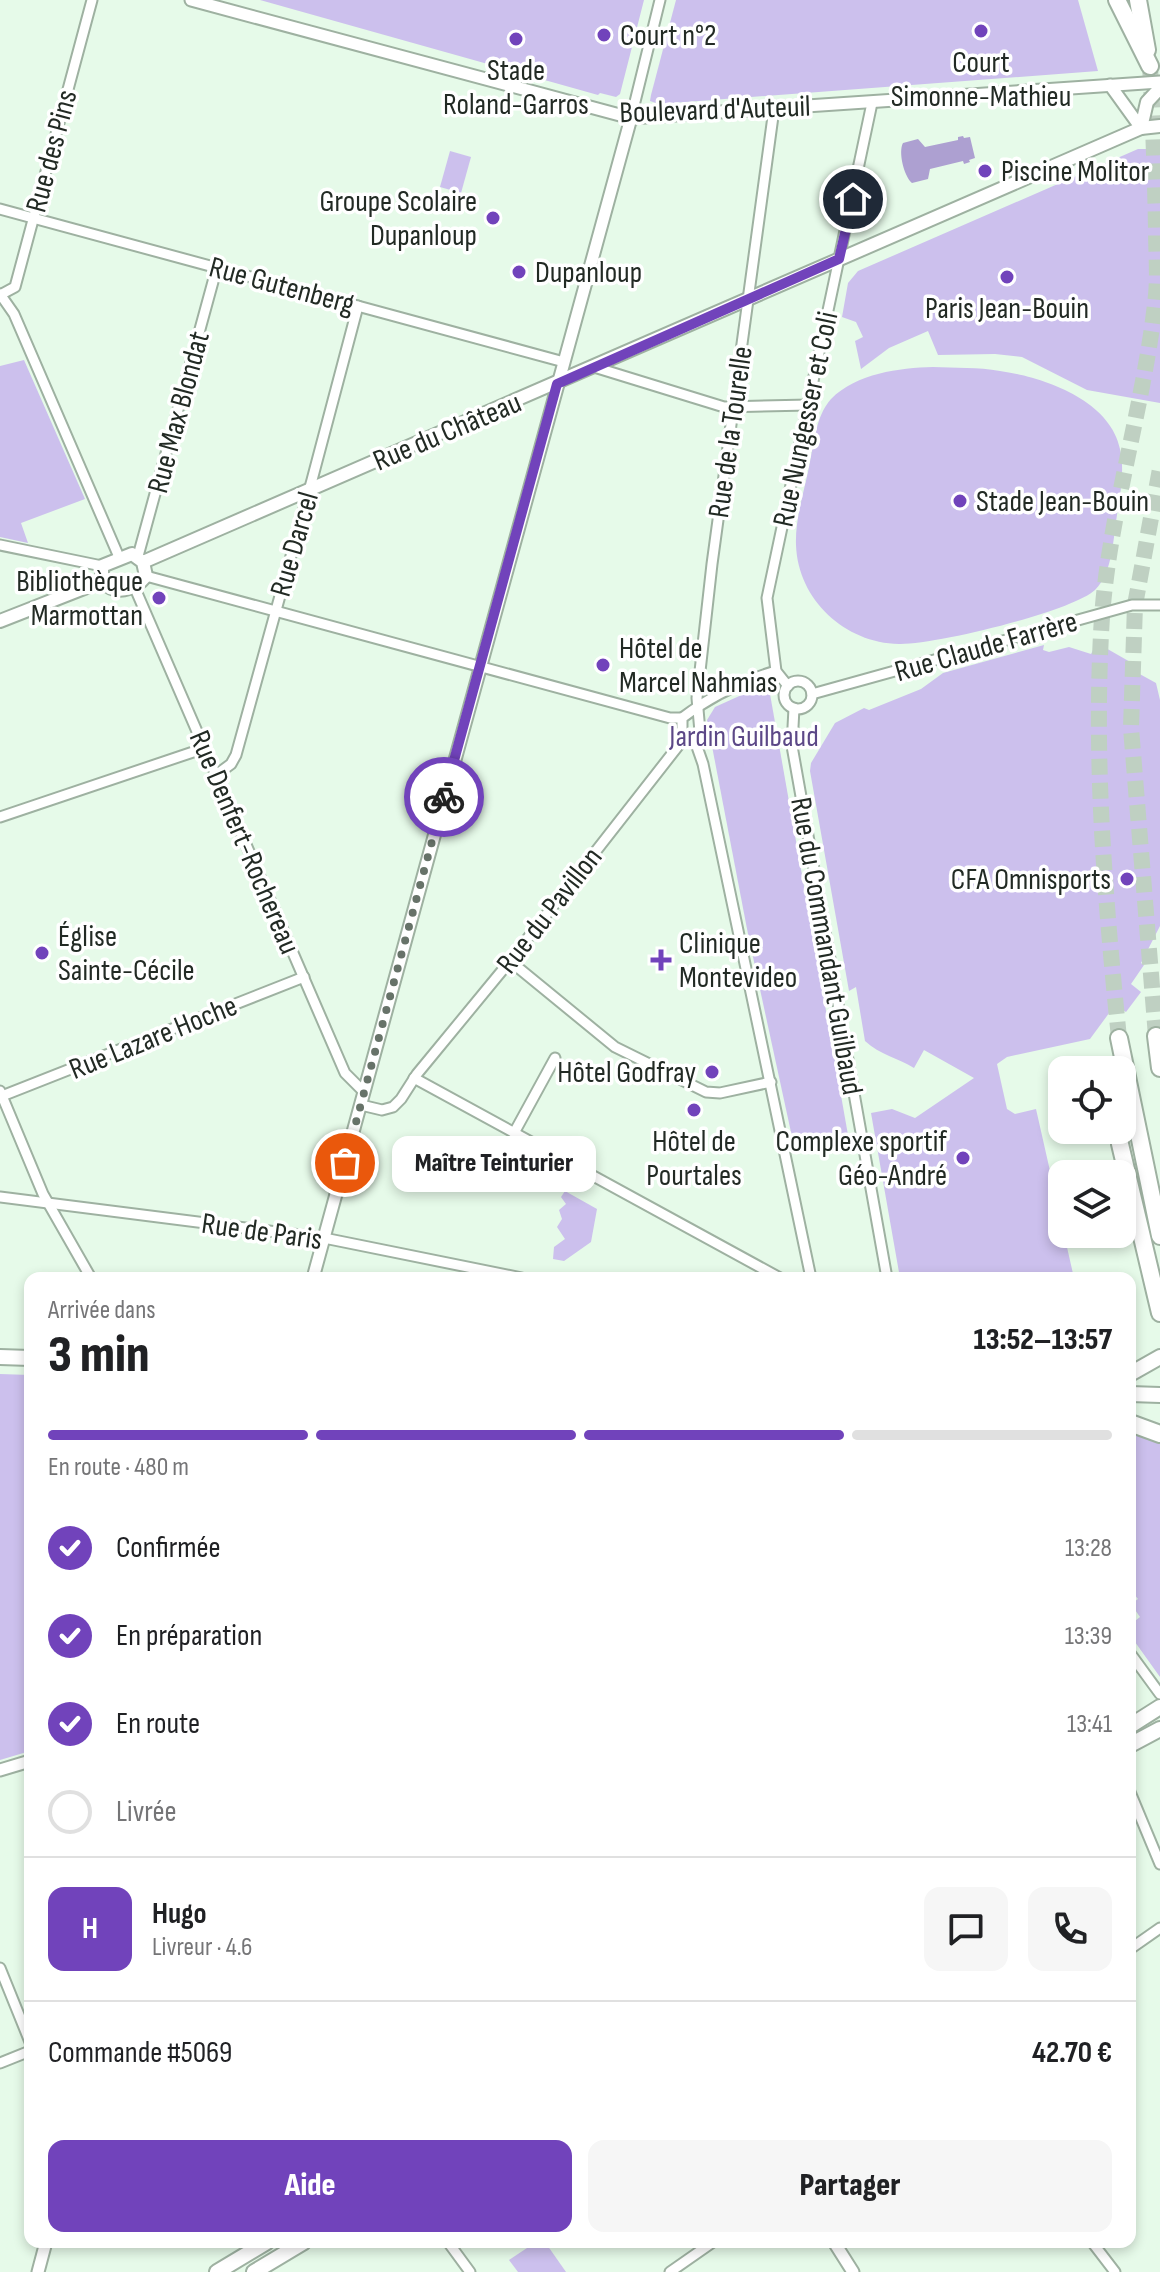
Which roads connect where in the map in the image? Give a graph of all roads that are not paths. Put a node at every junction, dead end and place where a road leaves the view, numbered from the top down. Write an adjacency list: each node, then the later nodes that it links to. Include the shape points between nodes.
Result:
1 (92, 0): 14 (street, Rue des Pins)
2 (191, 0): 10 (street, Boulevard d'Auteuil)
3 (660, 0): 10 (street)
4 (1117, 0): 5 (highway, via 1150,66)
5 (1138, 0)
6 (1110, 85): 7 (street, Boulevard d'Auteuil); 8 (street, Boulevard d'Auteuil); 12 (street)
7 (1160, 85): 12 (main road, via 1147,102)
8 (872, 103): 9 (street, Boulevard d'Auteuil); 15 (street, Rue Nungesser et Coli)
9 (774, 109): 10 (street, Boulevard d'Auteuil); 18 (street, Rue de la Tourelle)
10 (631, 118): 20 (street)
11 (1160, 126): 12 (main road)
12 (1141, 128): 15 (main road, Rue du Château)
13 (0, 209): 14 (street, Rue Gutenberg)
14 (34, 218): 16 (street, Rue Gutenberg); 17 (street, Rue des Pins, via 15,287)
15 (839, 259): 18 (main road, Rue du Château); 23 (street, Rue Nungesser et Coli)
16 (217, 267): 19 (street, Rue Gutenberg); 28 (street, Rue Max Blondat)
17 (0, 295): 27 (street, via 14,314)
18 (747, 300): 21 (main road, Rue du Château); 24 (street, Rue de la Tourelle)
19 (358, 306): 20 (street, Rue Gutenberg); 25 (street, Rue Darcel)
20 (564, 362): 22 (street)
21 (594, 367): 22 (main road, Rue du Château); 24 (street)
22 (557, 384): 25 (main road, Rue du Château); 36 (street)
23 (809, 405): 24 (street); 37 (street, Rue Nungesser et Coli, via 767,598)
24 (734, 408): 40 (street, Rue de la Tourelle)
25 (310, 490): 28 (main road, Rue du Château); 34 (street, Rue Darcel)
26 (0, 545): 29 (street)
27 (119, 557): 28 (main road, via 132,554); 29 (main road)
28 (140, 559): 30 (main road)
29 (102, 566): 31 (main road)
30 (146, 576): 32 (main road); 34 (street)
31 (102, 581): 32 (main road, via 115,590); 35 (main road)
32 (134, 586): 45 (street, Rue Denfert-Rochereau)
33 (1160, 605): 39 (street, Rue Claude Farrère, via 1132,605)
34 (275, 612): 36 (street); 46 (street, Rue Darcel, via 236,755)
35 (0, 621)
36 (479, 668): 42 (street); 57 (street)
37 (776, 671): 38 (street); 40 (street)
38 (788, 686): 39 (street, via 805,683); 41 (street, Rue du Commandant Guilbaud, via 785,698)
39 (812, 694): 41 (street, via 807,706)
40 (696, 707): 42 (street); 44 (street, Rue de la Tourelle, via 700,732)
41 (794, 708): 72 (street, Rue du Commandant Guilbaud, via 792,746)
42 (682, 718): 43 (street)
43 (682, 741): 44 (street); 48 (street, Rue du Pavillon)
44 (695, 741): 56 (street)
45 (205, 748): 46 (street, Rue Denfert-Rochereau); 47 (street)
46 (216, 775): 49 (street, Rue Denfert-Rochereau)
47 (0, 817)
48 (510, 961): 55 (street, Rue du Pavillon); 56 (street, via 615,1047 706,1092)
49 (304, 977): 57 (street, Rue Denfert-Rochereau, via 345,1073); 58 (street, Rue Lazare Hoche)
50 (1156, 1036): 54 (highway)
51 (1118, 1056): 52 (highway, via 1119,1038)
52 (1123, 1056)
53 (555, 1058): 61 (street)
54 (1160, 1068)
55 (414, 1078): 59 (street, Rue du Pavillon, via 393,1107); 61 (street)
56 (771, 1082): 71 (street)
57 (364, 1092): 59 (street)
58 (1, 1093): 64 (street)
59 (361, 1105): 66 (street)
60 (1136, 1120): 65 (highway)
61 (514, 1133): 70 (street)
62 (1120, 1144): 73 (highway)
63 (0, 1197): 64 (street, Rue de Paris)
64 (48, 1204): 66 (street, Rue de Paris); 67 (street)
65 (1160, 1236)
66 (324, 1238): 68 (street); 69 (street, Rue de Paris)
67 (88, 1272)
68 (315, 1272)
69 (492, 1272)
70 (769, 1272)
71 (810, 1272)
72 (883, 1272)
73 (1160, 1313)
74 (0, 1357): 76 (main road)
75 (1160, 1357): 77 (main road)
76 (24, 1358)
77 (1136, 1371)
78 (1136, 1394): 79 (main road)
79 (1160, 1395)
80 (1136, 1425): 81 (highway)
81 (1160, 1434)
82 (1136, 1661): 83 (street)
83 (1160, 1694)
84 (1160, 1707): 85 (main road)
85 (1136, 1722)
86 (1160, 1729): 87 (main road)
87 (1136, 1742)
88 (24, 1763): 89 (street)
89 (2, 1769)
90 (1136, 1806): 91 (street)
91 (1160, 1864)
92 (1160, 1928): 93 (street)
93 (1136, 1945)
94 (0, 1968): 95 (street)
95 (24, 2027)
96 (24, 2053): 97 (street)
97 (0, 2063)
98 (44, 2248): 106 (street)
99 (257, 2248): 107 (main road)
100 (270, 2248): 108 (main road)
101 (294, 2248): 109 (main road)
102 (452, 2248): 110 (street)
103 (704, 2248): 111 (street)
104 (838, 2248): 112 (street)
105 (1097, 2248): 113 (street)
106 (38, 2272)
107 (217, 2272)
108 (232, 2272)
109 (254, 2272)
110 (470, 2272)
111 (670, 2272)
112 (853, 2272)
113 (1115, 2272)

